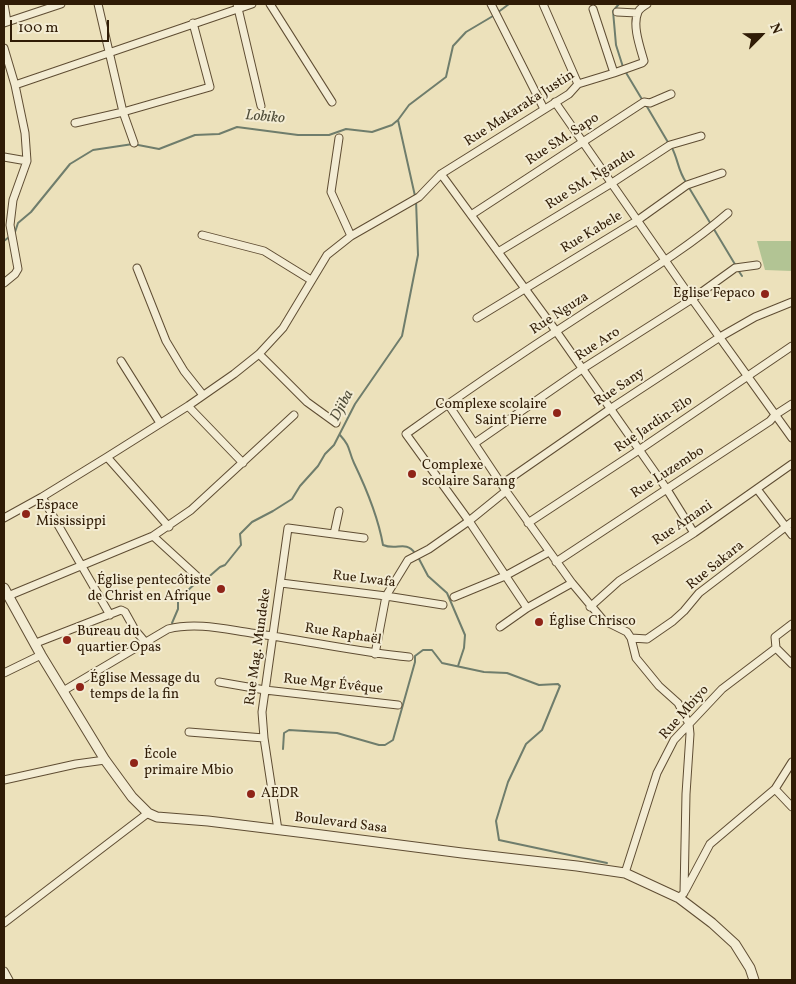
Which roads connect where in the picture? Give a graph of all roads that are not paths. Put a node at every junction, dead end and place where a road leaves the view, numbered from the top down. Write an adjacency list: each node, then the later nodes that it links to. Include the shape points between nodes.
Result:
1 (4, 4): 13 (street)
2 (61, 4): 13 (street)
3 (98, 4): 16 (street)
4 (252, 4): 9 (street)
5 (270, 4): 21 (street)
6 (491, 4): 24 (street)
7 (543, 4): 18 (street)
8 (647, 4): 12 (street)
9 (238, 6): 14 (street); 23 (street)
10 (593, 9): 17 (street)
11 (617, 12): 12 (street)
12 (637, 13): 17 (street, Rue Makaraka Justin, via 637,34 644,61)
13 (6, 22)
14 (193, 23): 16 (street); 25 (street, via 210,87)
15 (4, 48): 19 (street)
16 (110, 52): 19 (street); 25 (street)
17 (614, 73): 18 (street, Rue Makaraka Justin)
18 (578, 84): 22 (street, Rue Makaraka Justin)
19 (15, 85): 32 (street)
20 (670, 94): 29 (street, Rue SM. Sapo, via 650,103 644,102)
21 (332, 102)
22 (555, 102): 24 (street, Rue Makaraka Justin); 29 (street)
23 (261, 106)
24 (544, 109): 34 (street, Rue Makaraka Justin)
25 (123, 112): 26 (street); 30 (street)
26 (75, 123)
27 (701, 136): 35 (street, Rue SM. Ngandu, via 670,145)
28 (339, 138): 40 (street, via 331,192)
29 (583, 141): 35 (street); 37 (street, Rue SM. Sapo)
30 (134, 142)
31 (4, 157): 32 (street)
32 (27, 161): 46 (street, via 13,200 10,225 18,269)
33 (722, 173): 38 (street, Rue Kabele, via 687,185)
34 (441, 174): 37 (street); 40 (street, Rue Makaraka Justin, via 415,199)
35 (612, 183): 38 (street); 41 (street, Rue SM. Ngandu)
36 (728, 213): 42 (street, Rue Nguza)
37 (472, 215): 41 (street)
38 (638, 220): 42 (street); 47 (street, Rue Kabele)
39 (202, 235): 45 (street, via 264,251)
40 (351, 236): 45 (street, Rue Makaraka Justin, via 327,254)
41 (498, 252): 47 (street)
42 (666, 260): 48 (street); 51 (street, Rue Nguza)
43 (757, 265): 48 (street, Rue Aro, via 739,267)
44 (137, 268): 58 (street, via 166,341)
45 (311, 280): 54 (street, Rue Makaraka Justin, via 283,328)
46 (4, 283)
47 (525, 288): 50 (street, Rue Kabele); 51 (street)
48 (692, 299): 52 (street); 56 (street, Rue Aro)
49 (792, 302): 52 (street, Rue Sany, via 755,316)
50 (477, 318)
51 (556, 331): 56 (street); 59 (street, Rue Nguza)
52 (720, 337): 57 (street); 62 (street, Rue Sany)
53 (792, 346): 57 (street, Rue Jardin-Elo)
54 (259, 354): 58 (street, Rue Makaraka Justin); 66 (street, via 307,402)
55 (121, 362): 65 (street)
56 (582, 369): 62 (street); 68 (street, Rue Aro)
57 (748, 376): 64 (street); 69 (street, Rue Jardin-Elo)
58 (203, 395): 61 (street, Rue Makaraka Justin)
59 (448, 404): 68 (street); 80 (street, Rue Nguza, via 406,434)
60 (792, 404): 64 (street, Rue Luzembo)
61 (188, 406): 65 (street, Rue Makaraka Justin); 71 (street)
62 (610, 409): 69 (street); 73 (street, Rue Sany)
63 (294, 415): 71 (street)
64 (776, 415): 67 (street); 74 (street, Rue Luzembo)
65 (160, 423): 70 (street, Rue Makaraka Justin)
66 (336, 423)
67 (792, 438)
68 (475, 444): 73 (street)
69 (640, 450): 74 (street); 81 (street, Rue Jardin-Elo)
70 (107, 457): 77 (street, Rue Makaraka Justin); 83 (street)
71 (243, 463): 83 (street)
72 (792, 464): 75 (street, Rue Amani)
73 (502, 484): 76 (street)
74 (666, 488): 84 (street); 90 (street, Rue Luzembo)
75 (757, 489): 82 (street); 84 (street, Rue Amani)
76 (506, 491): 80 (street); 81 (street)
77 (42, 497): 79 (street, Rue Makaraka Justin); 91 (street)
78 (339, 511): 85 (street)
79 (4, 518)
80 (469, 521): 92 (street); 97 (street, via 408,560)
81 (528, 523): 89 (street)
82 (789, 525): 86 (street); 106 (street, Rue Sakara, via 699,592 673,621 647,639)
83 (169, 527): 87 (street)
84 (694, 533): 100 (street, Rue Amani, via 619,581)
85 (334, 534): 88 (street); 94 (street, Rue Mag. Mundeke, via 288,528)
86 (792, 535)
87 (154, 536): 91 (street); 93 (street)
88 (364, 538)
89 (549, 552): 90 (street); 92 (street)
90 (556, 562): 95 (street)
91 (81, 565): 96 (street); 102 (street)
92 (505, 576): 98 (street); 101 (street)
93 (200, 579)
94 (281, 583): 97 (street, Rue Lwafa); 105 (street, Rue Mag. Mundeke)
95 (572, 583): 100 (street); 101 (street)
96 (6, 592): 108 (street)
97 (386, 596): 99 (street, Rue Lwafa); 110 (street)
98 (454, 597)
99 (443, 605)
100 (590, 607): 106 (street, via 603,620 627,632)
101 (527, 608): 104 (street)
102 (110, 614): 107 (street, via 121,610 125,612); 108 (street)
103 (792, 624): 109 (street, Rue Mbiyo, via 775,637)
104 (500, 627)
105 (272, 636): 107 (street, Rue Raphaël, via 185,625 168,629); 110 (street, Rue Raphaël); 116 (street, Rue Mag. Mundeke)
106 (631, 638): 119 (street, via 636,658 678,704)
107 (146, 643): 117 (street, Rue Raphaël)
108 (36, 644): 111 (street)
109 (776, 648): 113 (street); 119 (street, Rue Mbiyo, via 722,689)
110 (374, 654): 112 (street, Rue Raphaël)
111 (41, 655): 114 (street); 117 (street)
112 (410, 657)
113 (792, 664)
114 (4, 673)
115 (219, 682): 116 (street, Rue Mgr Évêque)
116 (265, 690): 118 (street, Rue Mgr Évêque); 121 (street, Rue Mag. Mundeke, via 262,712)
117 (64, 691): 122 (street)
118 (398, 705)
119 (689, 724): 129 (street, Rue Mbiyo, via 674,740 657,772); 130 (street)
120 (189, 732): 121 (street)
121 (264, 738): 128 (street, Rue Mag. Mundeke)
122 (106, 760): 124 (street); 127 (street, via 132,798)
123 (792, 762): 125 (street)
124 (4, 780)
125 (775, 789): 126 (street); 130 (street, via 710,844)
126 (792, 807)
127 (148, 813): 128 (street, Boulevard Sasa, via 157,817); 131 (street)
128 (278, 830): 129 (street, Boulevard Sasa)
129 (625, 874): 130 (street, Boulevard Sasa)
130 (681, 895): 134 (street, Boulevard Sasa, via 735,944)
131 (4, 923)
132 (4, 971): 133 (street)
133 (9, 980)
134 (754, 980)

